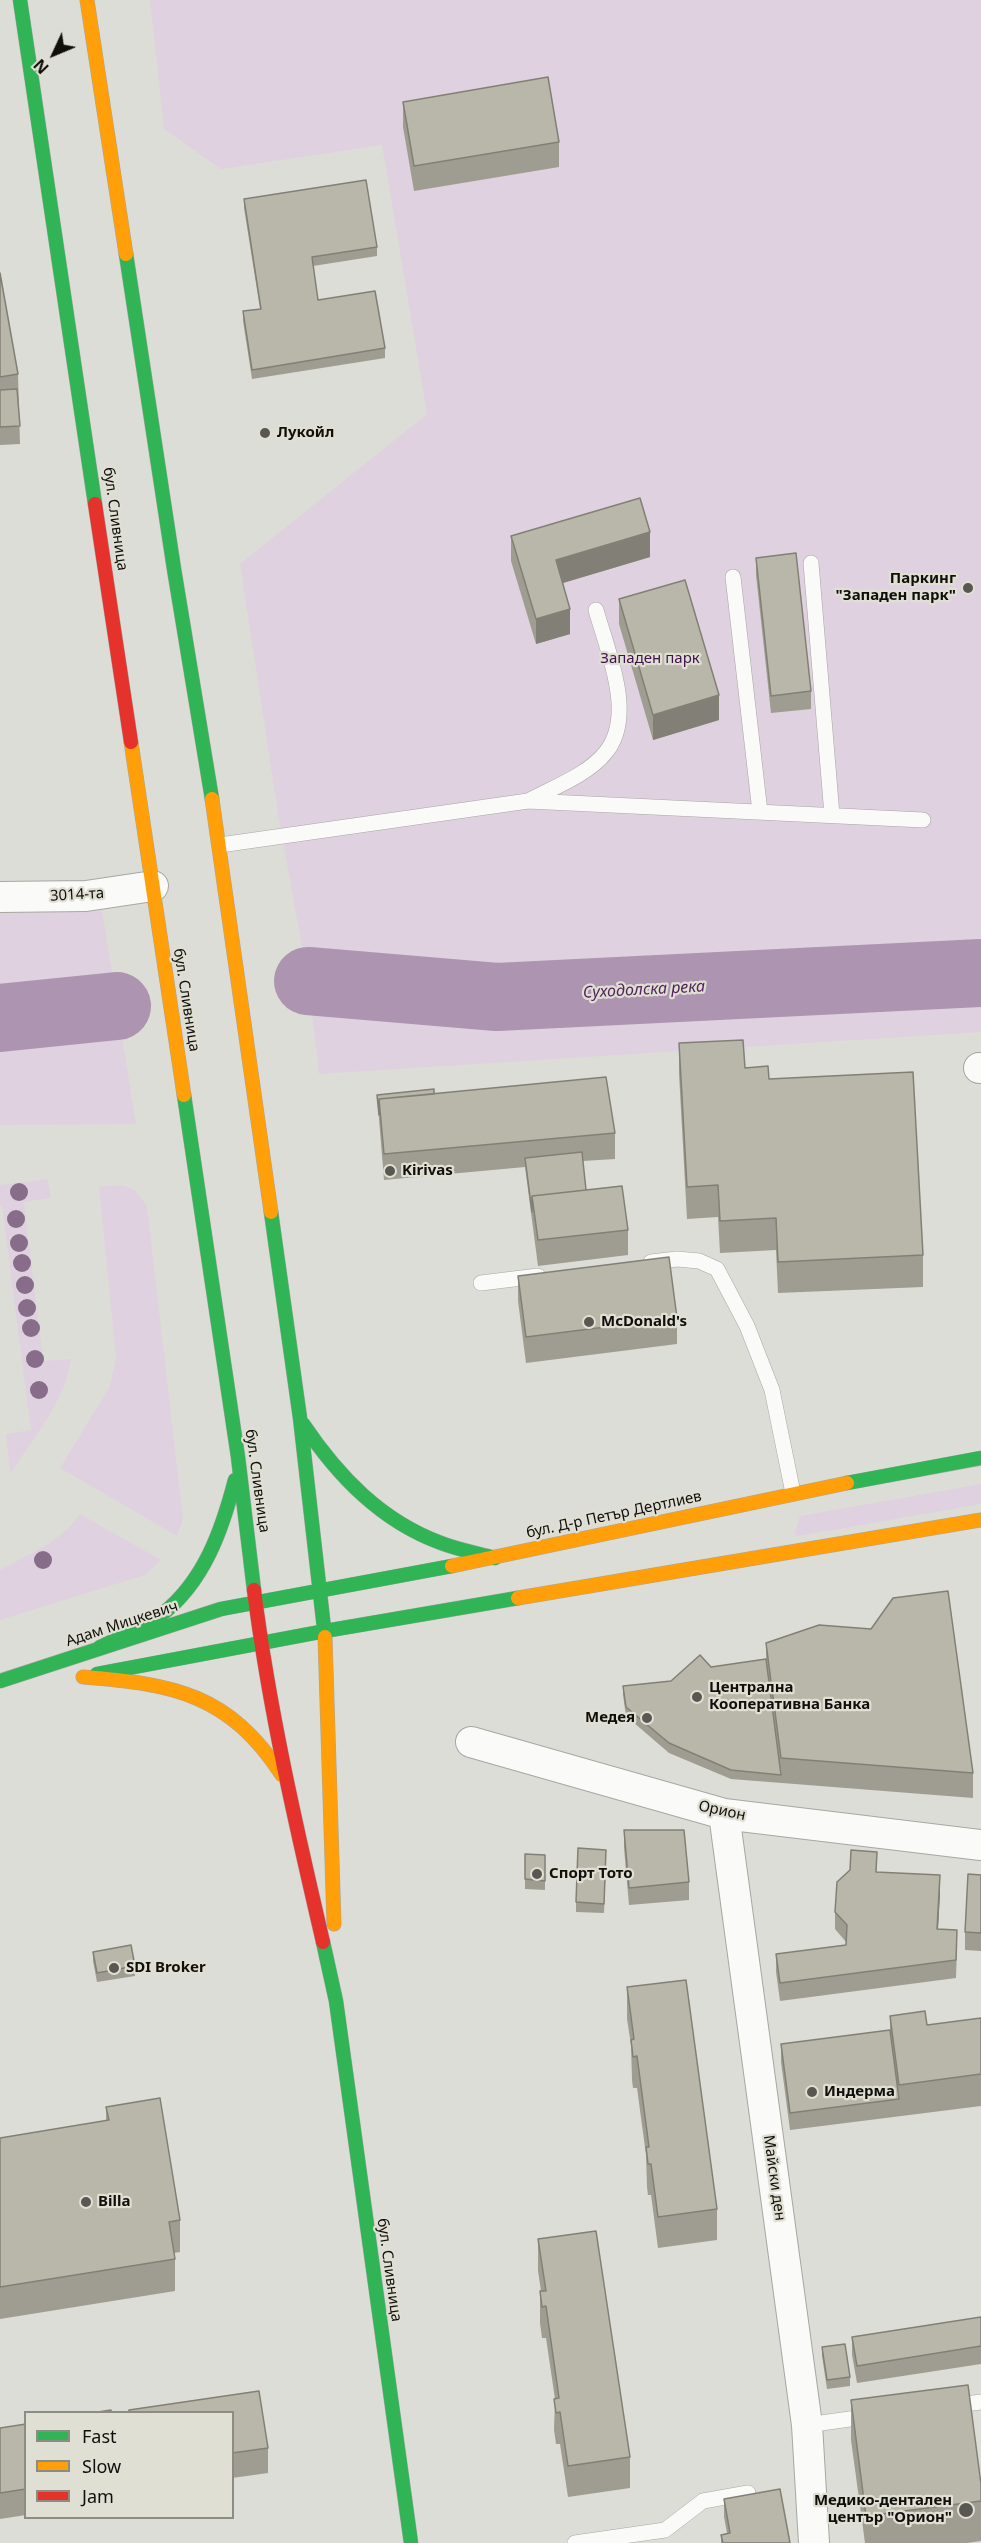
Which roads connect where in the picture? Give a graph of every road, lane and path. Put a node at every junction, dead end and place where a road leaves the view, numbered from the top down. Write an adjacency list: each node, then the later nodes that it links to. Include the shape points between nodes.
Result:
1 (20, 0): 11 (main road, бул. Сливница)
2 (87, 0): 10 (main road, бул. Сливница)
3 (811, 563): 8 (lane)
4 (733, 577): 7 (lane)
5 (596, 610): 6 (lane, via 619,694 619,727 606,752 582,772)
6 (528, 801): 7 (lane); 10 (lane)
7 (760, 812): 8 (lane)
8 (832, 815): 9 (lane)
9 (923, 820)
10 (220, 845): 16 (main road, бул. Сливница)
11 (153, 886): 12 (street, 3014-та, via 86,896); 17 (main road, бул. Сливница)
12 (0, 897)
13 (634, 1264): 19 (lane, via 677,1259 699,1261 717,1269 747,1326 771,1390)
14 (552, 1274): 15 (lane)
15 (481, 1283)
16 (300, 1418): 21 (main road, via 332,1466 381,1510 440,1543); 22 (main road, бул. Сливница)
17 (238, 1457): 23 (main road, бул. Сливница); 26 (main road, via 221,1529 193,1581 158,1617)
18 (981, 1458): 19 (main road, бул. Д-р Петър Дертлиев)
19 (793, 1493): 21 (main road, бул. Д-р Петър Дертлиев)
20 (981, 1520): 24 (main road)
21 (495, 1558): 22 (main road, бул. Д-р Петър Дертлиев)
22 (319, 1590): 23 (main road, бул. Д-р Петър Дертлиев); 24 (main road, бул. Сливница)
23 (255, 1603): 25 (main road, бул. Сливница); 26 (main road, Адам Мицкевич, via 221,1609)
24 (325, 1630): 25 (main road); 33 (main road, бул. Сливница)
25 (261, 1644): 30 (main road, бул. Сливница); 30 (main road, via 77,1678 148,1683 207,1702 252,1736)
26 (100, 1647): 28 (main road, Адам Мицкевич)
27 (48, 1679): 28 (main road, Адам Мицкевич)
28 (0, 1682)
29 (471, 1742): 31 (street, Орион)
30 (287, 1785): 33 (main road, бул. Сливница)
31 (724, 1814): 32 (street, Орион); 37 (street, Майски ден)
32 (981, 1845)
33 (336, 2001): 39 (main road, бул. Сливница)
34 (981, 2402): 35 (lane)
35 (939, 2407)
36 (883, 2415): 37 (lane)
37 (807, 2425): 41 (street, Майски ден)
38 (748, 2493): 40 (lane, via 703,2501 665,2530)
39 (411, 2543)
40 (575, 2543)
41 (814, 2543)

